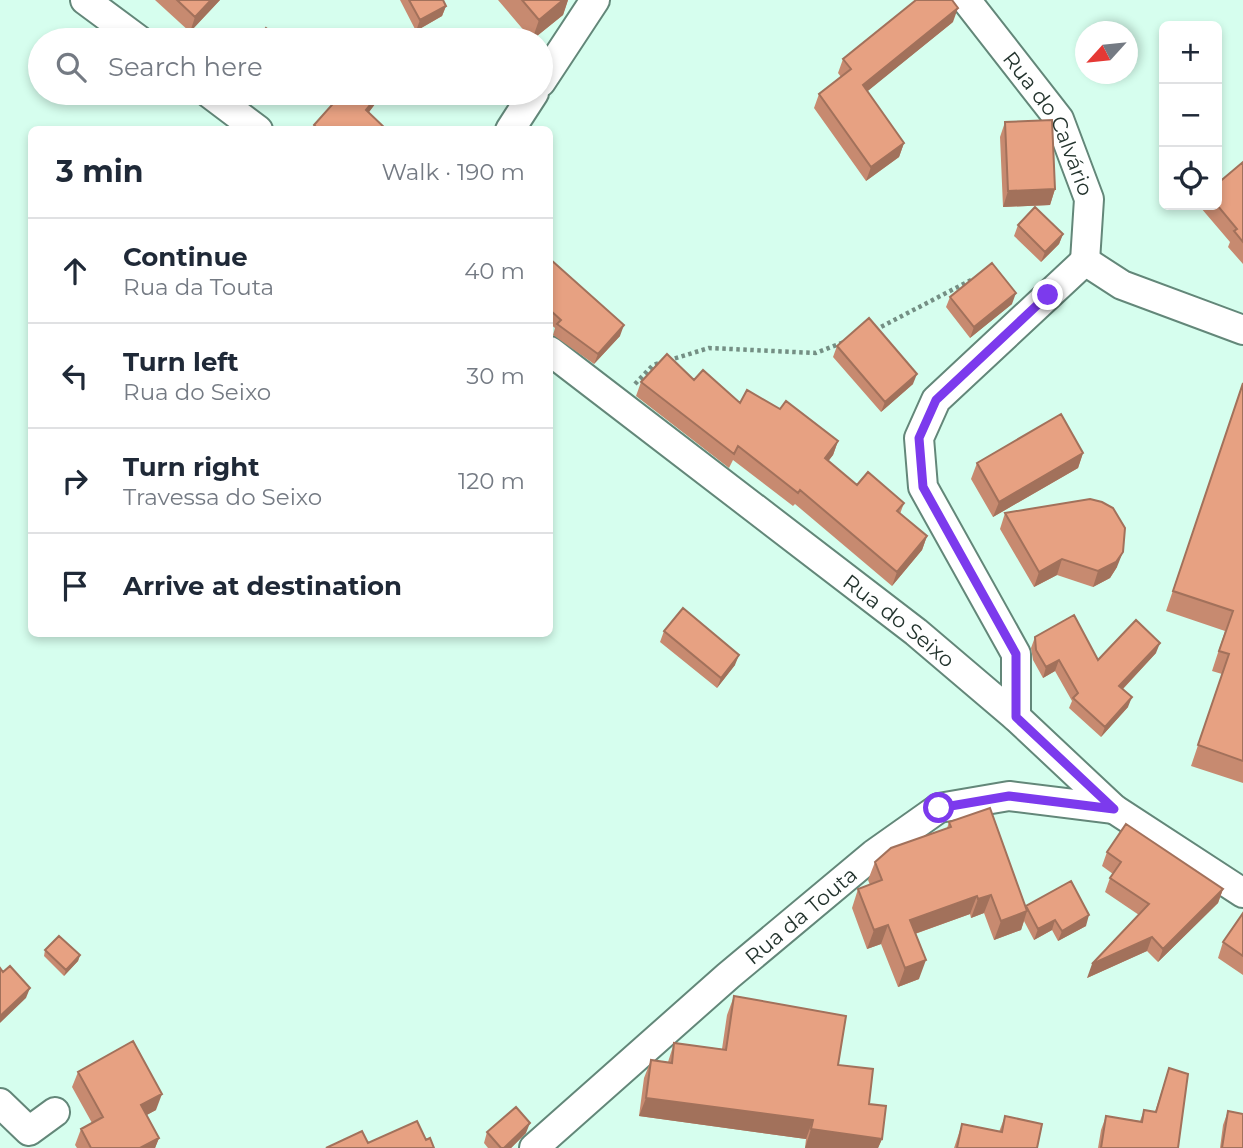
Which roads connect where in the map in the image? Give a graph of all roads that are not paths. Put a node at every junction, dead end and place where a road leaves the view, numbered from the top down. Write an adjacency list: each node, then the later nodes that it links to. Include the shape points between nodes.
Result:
1 (85, 0): 4 (street)
2 (595, 0): 5 (street)
3 (966, 0): 10 (street, Rua do Calvário, via 1059,119 1089,199)
4 (123, 28)
5 (553, 64)
6 (225, 105): 8 (street)
7 (526, 105): 9 (street)
8 (253, 126)
9 (513, 126)
10 (1085, 261): 11 (street, via 1122,285); 13 (street, via 936,400 919,438 923,487 1016,654)
11 (1243, 330)
12 (553, 353): 13 (street, Rua do Seixo, via 915,632)
13 (1016, 717): 14 (street, Rua do Seixo)
14 (1114, 809): 15 (street, Rua do Seixo); 18 (street, Rua da Touta, via 1009,796 939,808 874,854)
15 (1243, 893)
16 (0, 1103): 17 (street, via 29,1131)
17 (55, 1112)
18 (534, 1148)

